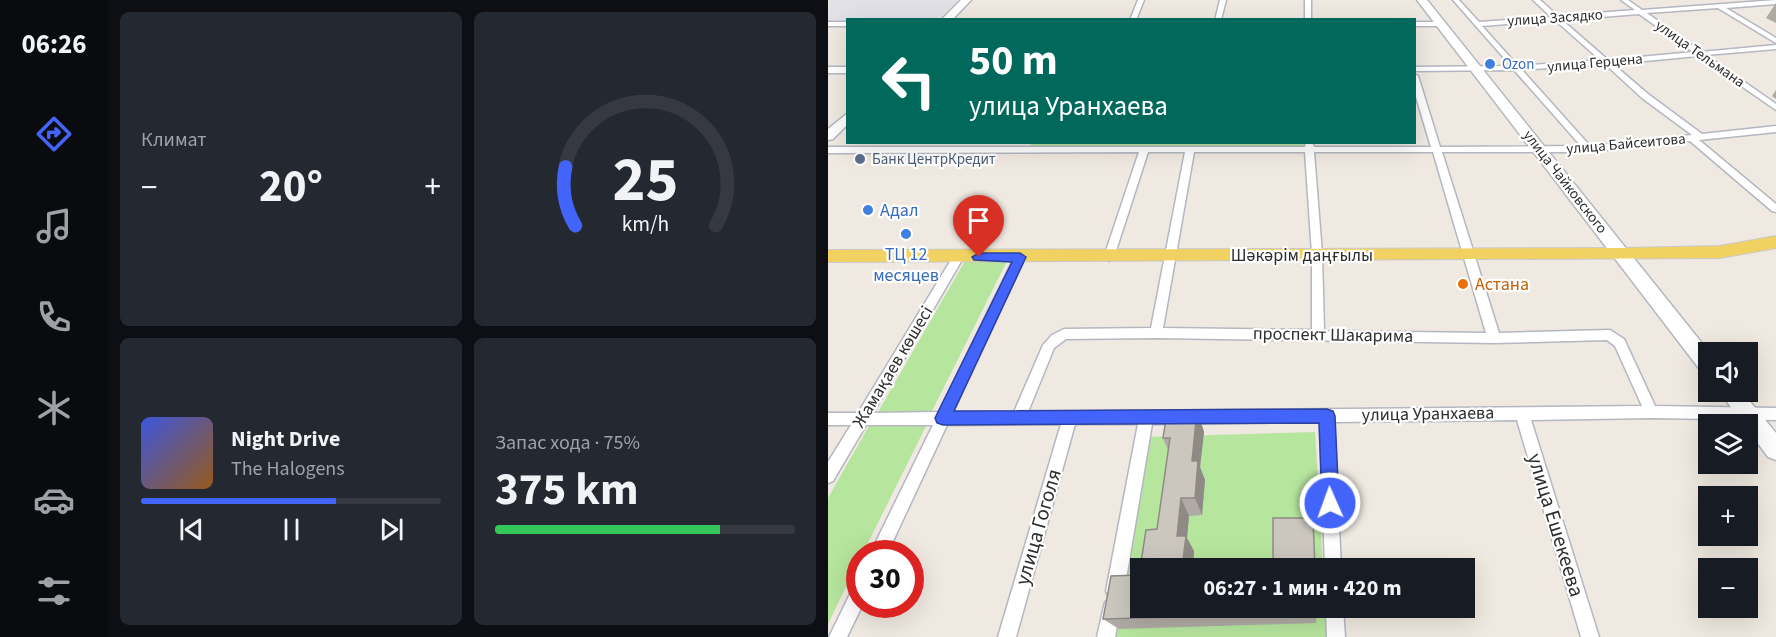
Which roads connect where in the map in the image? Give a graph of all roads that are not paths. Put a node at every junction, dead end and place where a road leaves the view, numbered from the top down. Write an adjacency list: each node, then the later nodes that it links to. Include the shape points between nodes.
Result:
1 (966, 0): 13 (street)
2 (1141, 0): 14 (street)
3 (1223, 0): 15 (street)
4 (1308, 0): 16 (street)
5 (1422, 0): 21 (street, улица Чайковского)
6 (1456, 0): 22 (street)
7 (1536, 0): 17 (street)
8 (1624, 0): 12 (street, улица Тельмана)
9 (1708, 0): 11 (street)
10 (1776, 2): 11 (street, улица Засядко)
11 (1718, 6): 12 (street, улица Засядко); 23 (street)
12 (1640, 12): 17 (street, улица Засядко); 25 (street, улица Тельмана)
13 (948, 18)
14 (1134, 18)
15 (1218, 18)
16 (1308, 18)
17 (1557, 18): 22 (street, улица Засядко); 26 (street)
18 (828, 24): 19 (street)
19 (846, 24)
20 (1416, 24): 21 (street)
21 (1440, 24): 29 (street, улица Чайковского)
22 (1477, 24): 27 (street)
23 (1776, 41)
24 (1776, 47): 25 (street, улица Герцена)
25 (1699, 54): 26 (street, улица Герцена); 33 (street, улица Тельмана)
26 (1606, 62): 27 (street, улица Герцена); 37 (street)
27 (1516, 68): 29 (street, улица Герцена); 40 (street)
28 (1416, 69): 29 (street, улица Герцена)
29 (1476, 69): 44 (street, улица Чайковского)
30 (828, 70): 31 (street)
31 (846, 70)
32 (1416, 83): 43 (street)
33 (1776, 108)
34 (846, 119): 36 (street)
35 (1776, 129): 37 (street, улица Байсеитова)
36 (828, 136)
37 (1696, 137): 40 (street, улица Байсеитова); 45 (street)
38 (1309, 146): 39 (street, улица Байсеитова); 43 (street, улица Байсеитова); 47 (street)
39 (1190, 149): 42 (street, улица Байсеитова); 51 (street)
40 (1588, 149): 44 (street, улица Байсеитова)
41 (828, 150): 42 (street, улица Байсеитова)
42 (1144, 150): 53 (street)
43 (1436, 150): 44 (street, улица Байсеитова); 49 (street)
44 (1539, 150): 48 (street, улица Чайковского)
45 (1776, 209)
46 (1776, 242): 48 (main road, Шәкәрім даңғылы, via 1720,252)
47 (1317, 254): 49 (main road, Шәкәрім даңғылы); 51 (main road, Шәкәрім даңғылы); 56 (street)
48 (1622, 254): 49 (main road, Шәкәрім даңғылы); 58 (street, улица Чайковского)
49 (1469, 255): 57 (street)
50 (828, 256): 54 (main road, Шәкәрім даңғылы)
51 (1170, 256): 53 (main road, Шәкәрім даңғылы); 55 (street)
52 (1020, 257): 53 (main road, Шәкәрім даңғылы); 54 (main road, Шәкәрім даңғылы); 69 (street)
53 (1109, 257)
54 (958, 258): 68 (street, Жамақаев көшесі)
55 (1156, 333): 56 (street, проспект Шакарима); 66 (street, проспект Шакарима, via 1064,334 1056,338 1049,345)
56 (1318, 334): 57 (street, проспект Шакарима)
57 (1494, 338): 60 (street, проспект Шакарима, via 1610,335 1620,343)
58 (1698, 352)
59 (1738, 402): 62 (street)
60 (1651, 412): 61 (street, улица Уранхаева); 62 (street, улица Уранхаева)
61 (1522, 413): 65 (street, улица Уранхаева); 83 (street, улица Ешекеева)
62 (1747, 414)
63 (1758, 414): 64 (street, улица Уранхаева)
64 (1776, 414)
65 (1327, 416): 70 (street, улица Уранхаева); 76 (street)
66 (1019, 417): 67 (street, улица Уранхаева); 69 (street, улица Уранхаева)
67 (1070, 417): 70 (street, улица Уранхаева); 80 (street, улица Гоголя)
68 (862, 418): 69 (street, улица Уранхаева); 71 (street, улица Уранхаева); 74 (street, Жамақаев көшесі)
69 (943, 418): 75 (street)
70 (1146, 418): 81 (street)
71 (828, 419)
72 (1758, 428): 73 (street)
73 (1776, 450)
74 (828, 476)
75 (885, 540)
76 (1333, 558)
77 (847, 618): 79 (street)
78 (1335, 618): 82 (street)
79 (838, 637)
80 (1007, 637)
81 (1106, 637)
82 (1336, 637)
83 (1590, 637)

